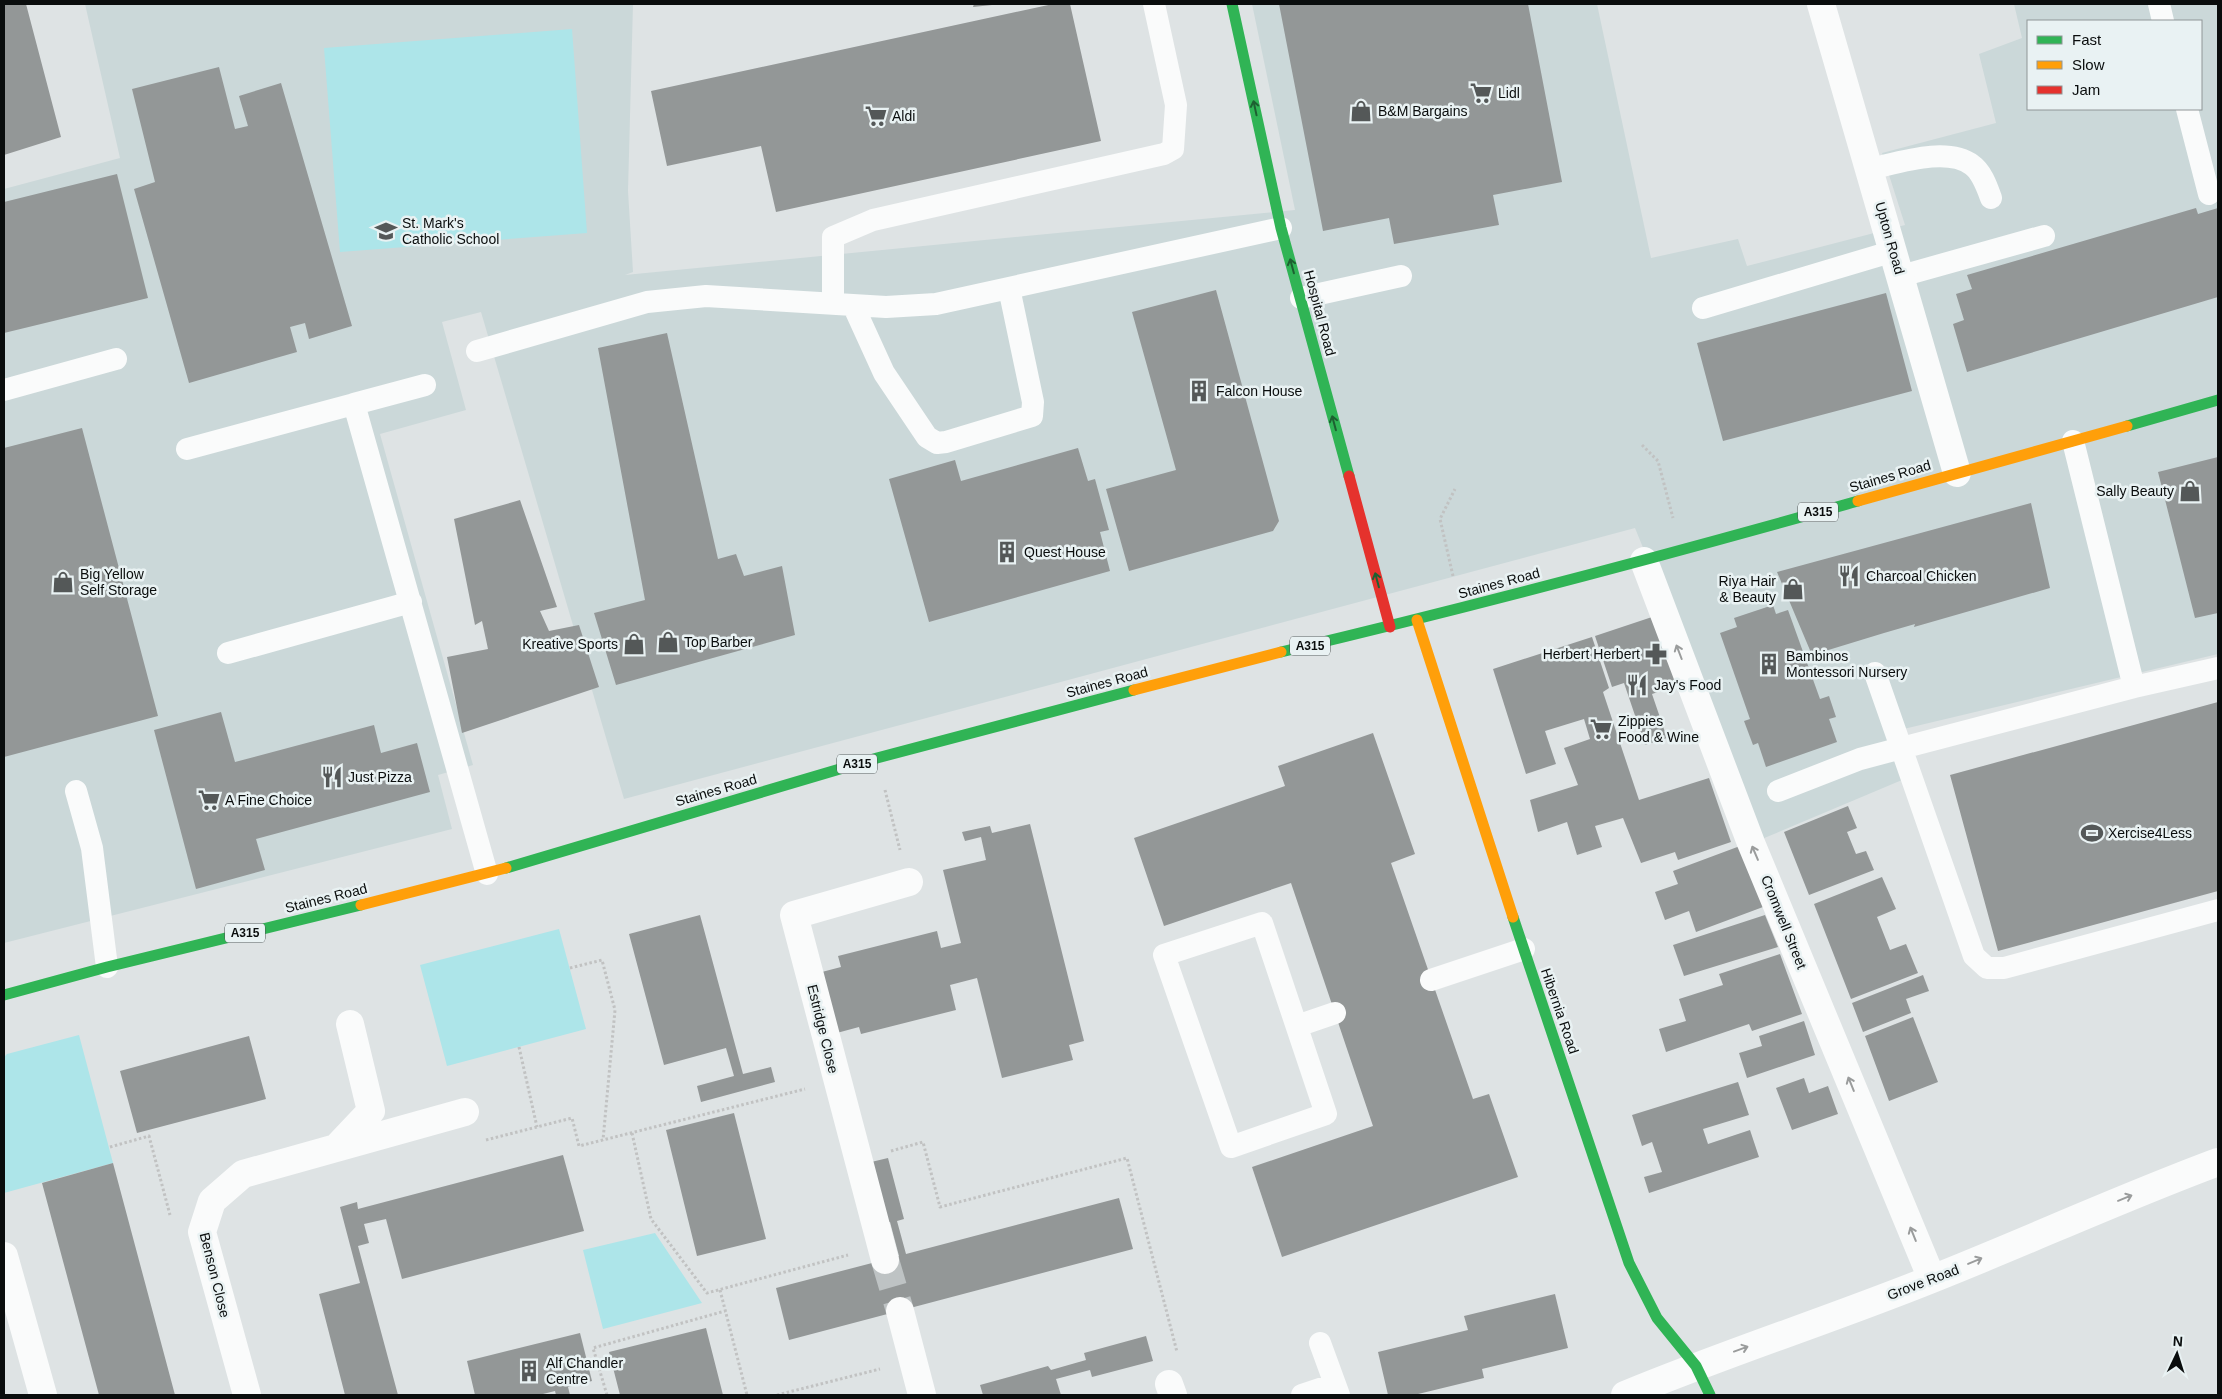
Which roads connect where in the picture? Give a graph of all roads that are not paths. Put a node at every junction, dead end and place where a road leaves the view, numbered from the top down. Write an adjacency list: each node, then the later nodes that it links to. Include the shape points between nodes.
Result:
1 (1154, 4): 16 (lane, via 1176,105 1173,149 1164,154 872,220 834,238)
2 (1232, 4): 10 (main road, Hospital Road, one-way to 2)
3 (1821, 4): 7 (street, Upton Road)
4 (2159, 4): 5 (lane)
5 (2163, 20)
6 (2187, 110): 8 (lane)
7 (1870, 169): 9 (lane, via 1949,156 1972,165); 12 (street, Upton Road)
8 (2209, 194)
9 (1992, 198)
10 (1281, 228): 14 (lane); 15 (main road, Hospital Road, one-way to 10)
11 (2044, 236): 12 (lane)
12 (1897, 263): 17 (lane); 26 (street, Upton Road)
13 (1401, 276): 15 (lane)
14 (1009, 288): 16 (lane, via 936,304 886,307); 16 (lane, via 1033,402 1032,416 937,443 928,437 884,373)
15 (1300, 298): 30 (main road, Hospital Road, one-way to 15)
16 (843, 304): 18 (lane, via 706,296 647,302)
17 (1703, 308)
18 (477, 351)
19 (116, 360): 21 (lane)
20 (425, 385): 23 (lane)
21 (4, 390)
22 (2218, 400): 24 (main road, Staines Road / A315)
23 (354, 404): 25 (lane); 28 (lane)
24 (2073, 441): 26 (main road, Staines Road / A315); 34 (lane)
25 (187, 449)
26 (1957, 473): 27 (main road, Staines Road / A315)
27 (1644, 561): 29 (main road, Staines Road / A315); 53 (street, Cromwell Street, one-way to 27, via 1751,843)
28 (411, 602): 31 (lane); 38 (lane)
29 (1417, 620): 30 (main road, Staines Road / A315); 41 (main road, Hibernia Road)
30 (1390, 627): 38 (main road, Staines Road / A315, via 1229,665 877,758)
31 (228, 653)
32 (2218, 668): 34 (lane)
33 (1875, 673): 35 (lane)
34 (2134, 687): 35 (lane)
35 (1900, 748): 37 (lane, via 1860,759); 40 (lane, via 1974,956 1987,968 2004,968)
36 (76, 791): 42 (lane, via 92,848)
37 (1778, 791)
38 (487, 874): 42 (main road, Staines Road / A315)
39 (909, 882): 51 (street, Estridge Close, via 794,915)
40 (2218, 910)
41 (1524, 949): 43 (lane); 56 (main road, Hibernia Road, via 1629,1263 1657,1318)
42 (107, 967): 44 (main road, Staines Road / A315)
43 (1431, 980)
44 (4, 995)
45 (1335, 1013): 47 (lane)
46 (350, 1024): 49 (street, via 371,1111)
47 (1297, 1026): 47 (lane, via 1326,1114 1231,1146 1164,955 1262,923)
48 (465, 1112): 49 (street, Benson Close)
49 (336, 1148): 59 (street, Benson Close, via 243,1174 212,1201 202,1232)
50 (2218, 1162): 53 (street, Grove Road, one-way to 50)
51 (883, 1253)
52 (4, 1256): 58 (street)
53 (1932, 1279): 56 (street, Grove Road, one-way to 53)
54 (900, 1311): 60 (street)
55 (1320, 1343): 57 (lane)
56 (1696, 1366): 62 (street, Grove Road); 63 (main road, Hibernia Road)
57 (1337, 1390): 61 (lane)
58 (43, 1395)
59 (247, 1395)
60 (922, 1395)
61 (1302, 1395)
62 (1624, 1395)
63 (1710, 1395)

